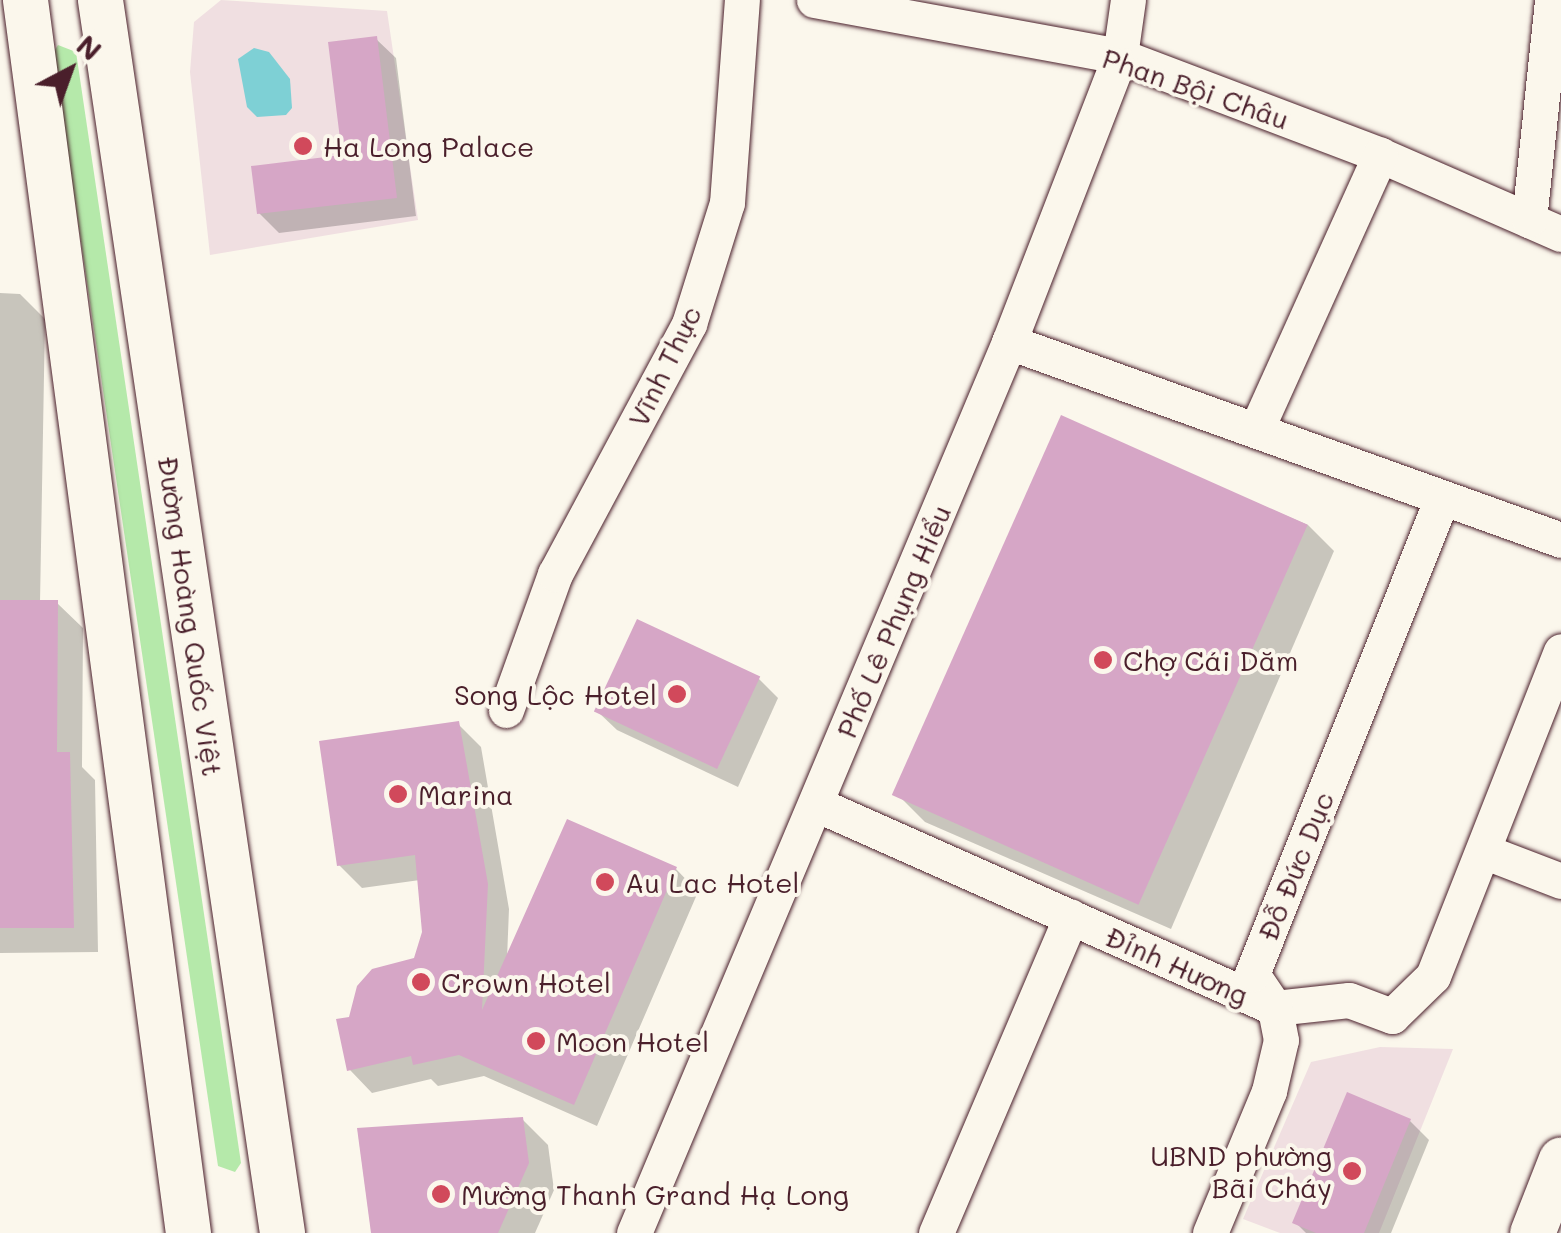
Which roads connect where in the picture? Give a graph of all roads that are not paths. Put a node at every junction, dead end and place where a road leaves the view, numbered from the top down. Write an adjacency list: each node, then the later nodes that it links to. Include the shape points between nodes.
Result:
1 (25, 0): 23 (main road)
2 (100, 0): 24 (main road, Đường Hoàng Quốc Việt)
3 (742, 0): 15 (street, Vĩnh Thực, via 727,202 689,324 555,574)
4 (814, 0): 7 (street, Phan Bội Châu)
5 (1128, 0): 7 (street, Phố Lê Phụng Hiểu)
6 (1552, 0): 9 (street)
7 (1120, 56): 8 (street, Phan Bội Châu); 10 (street, Phố Lê Phụng Hiểu)
8 (1380, 155): 9 (street, Phan Bội Châu); 11 (street)
9 (1545, 227)
10 (1009, 342): 11 (street); 16 (street, Phố Lê Phụng Hiểu)
11 (1256, 430): 12 (street)
12 (1442, 498): 13 (street); 20 (street, Đỗ Đức Dục, via 1252,974)
13 (1561, 540)
14 (1561, 651): 17 (street, Đỉnh Hương)
15 (506, 710)
16 (816, 804): 19 (street, Đỉnh Hương); 25 (street, Phố Lê Phụng Hiểu)
17 (1484, 851): 18 (street); 20 (street, Đỉnh Hương, via 1433,976 1406,1010 1392,1016 1349,1000)
18 (1561, 881)
19 (1071, 917): 20 (street, Đỉnh Hương); 26 (street)
20 (1275, 1008): 22 (street, Đỗ Đức Dục, via 1281,1040 1270,1091)
21 (1561, 1159): 27 (main road)
22 (1222, 1229)
23 (188, 1233)
24 (282, 1233)
25 (634, 1233)
26 (936, 1233)
27 (1532, 1233)

